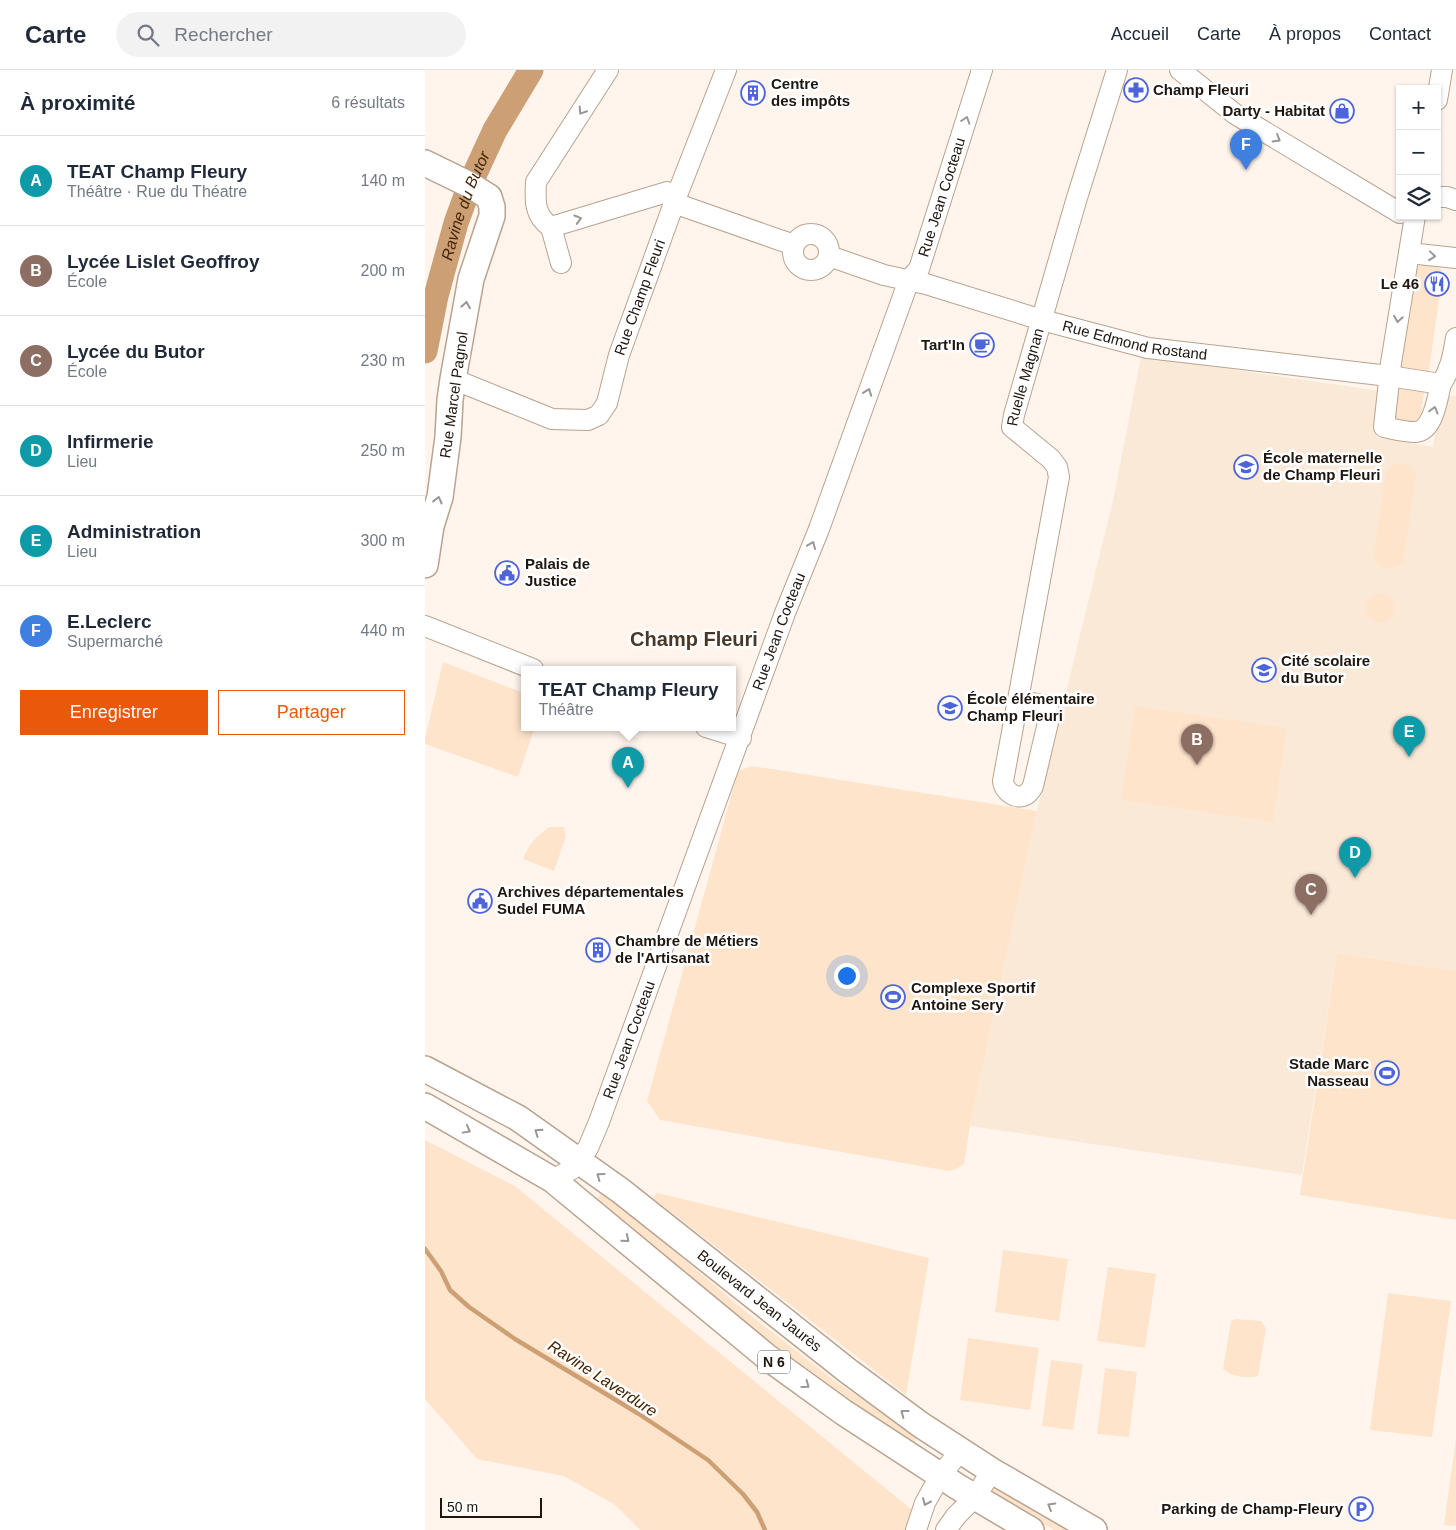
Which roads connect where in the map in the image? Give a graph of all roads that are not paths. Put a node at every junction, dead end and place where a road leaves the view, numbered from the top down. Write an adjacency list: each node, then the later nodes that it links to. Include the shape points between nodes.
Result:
1 (608, 70): 12 (street, one-way to 12, via 536,182 538,213)
2 (727, 70): 9 (street, Rue Champ Fleuri)
3 (982, 70): 16 (street, Rue Jean Cocteau, one-way to 3, via 919,269)
4 (1117, 70): 17 (street, Ruelle Magnan)
5 (1180, 70): 10 (street, one-way to 10, via 1235,114)
6 (1442, 70): 7 (street)
7 (1440, 85)
8 (436, 168): 21 (main road, Rue Marcel Pagnol, one-way to 8, via 471,279 493,207 489,197)
9 (676, 199): 12 (street, one-way to 9, via 667,192); 16 (street, Rue Edmond Rostand, via 794,245 804,235 818,234 825,240 829,256); 21 (street, Rue Champ Fleuri, via 619,355 607,403 599,415 588,420 552,419 487,394 468,394)
10 (1396, 210)
11 (1408, 220): 13 (street)
12 (551, 227): 15 (street)
13 (1409, 253): 14 (street, one-way to 14); 19 (street, one-way to 19)
14 (1456, 258)
15 (561, 263)
16 (909, 280): 17 (street, Rue Edmond Rostand); 27 (street, Rue Jean Cocteau, one-way to 16)
17 (1042, 320): 19 (street, Rue Edmond Rostand, via 1148,348); 25 (street, Ruelle Magnan, via 1012,427 1051,459 1059,477)
18 (1456, 338): 20 (street, via 1452,363)
19 (1389, 376): 20 (street, Rue Edmond Rostand); 20 (street, one-way to 20, via 1384,427 1417,432 1425,428 1431,422)
20 (1441, 384)
21 (451, 389): 22 (main road, Rue Marcel Pagnol, one-way to 21, via 449,437)
22 (425, 565)
23 (425, 626): 24 (street)
24 (525, 666)
25 (1018, 700)
26 (719, 731): 27 (street)
27 (741, 738): 30 (street, Rue Jean Cocteau, via 599,1122 588,1148)
28 (425, 1070): 30 (main road, Boulevard Jean Jaurès / N 6, one-way to 28, via 518,1118)
29 (425, 1106): 31 (main road, N 6, one-way to 31)
30 (578, 1160): 31 (street, Rue Jean Cocteau, via 572,1169); 32 (main road, Boulevard Jean Jaurès / N 6, one-way to 30, via 848,1370)
31 (553, 1180): 34 (main road, N 6, one-way to 34, via 767,1356 843,1412)
32 (960, 1451): 33 (main road, Boulevard Jean Jaurès / N 6); 34 (street)
33 (991, 1471): 35 (street); 39 (main road, Boulevard Jean Jaurès / N 6, one-way to 33)
34 (940, 1476): 35 (main road, N 6); 36 (street, one-way to 36, via 925,1503)
35 (975, 1497): 37 (street); 38 (main road, N 6)
36 (916, 1530)
37 (947, 1530)
38 (1031, 1530)
39 (1094, 1530)

